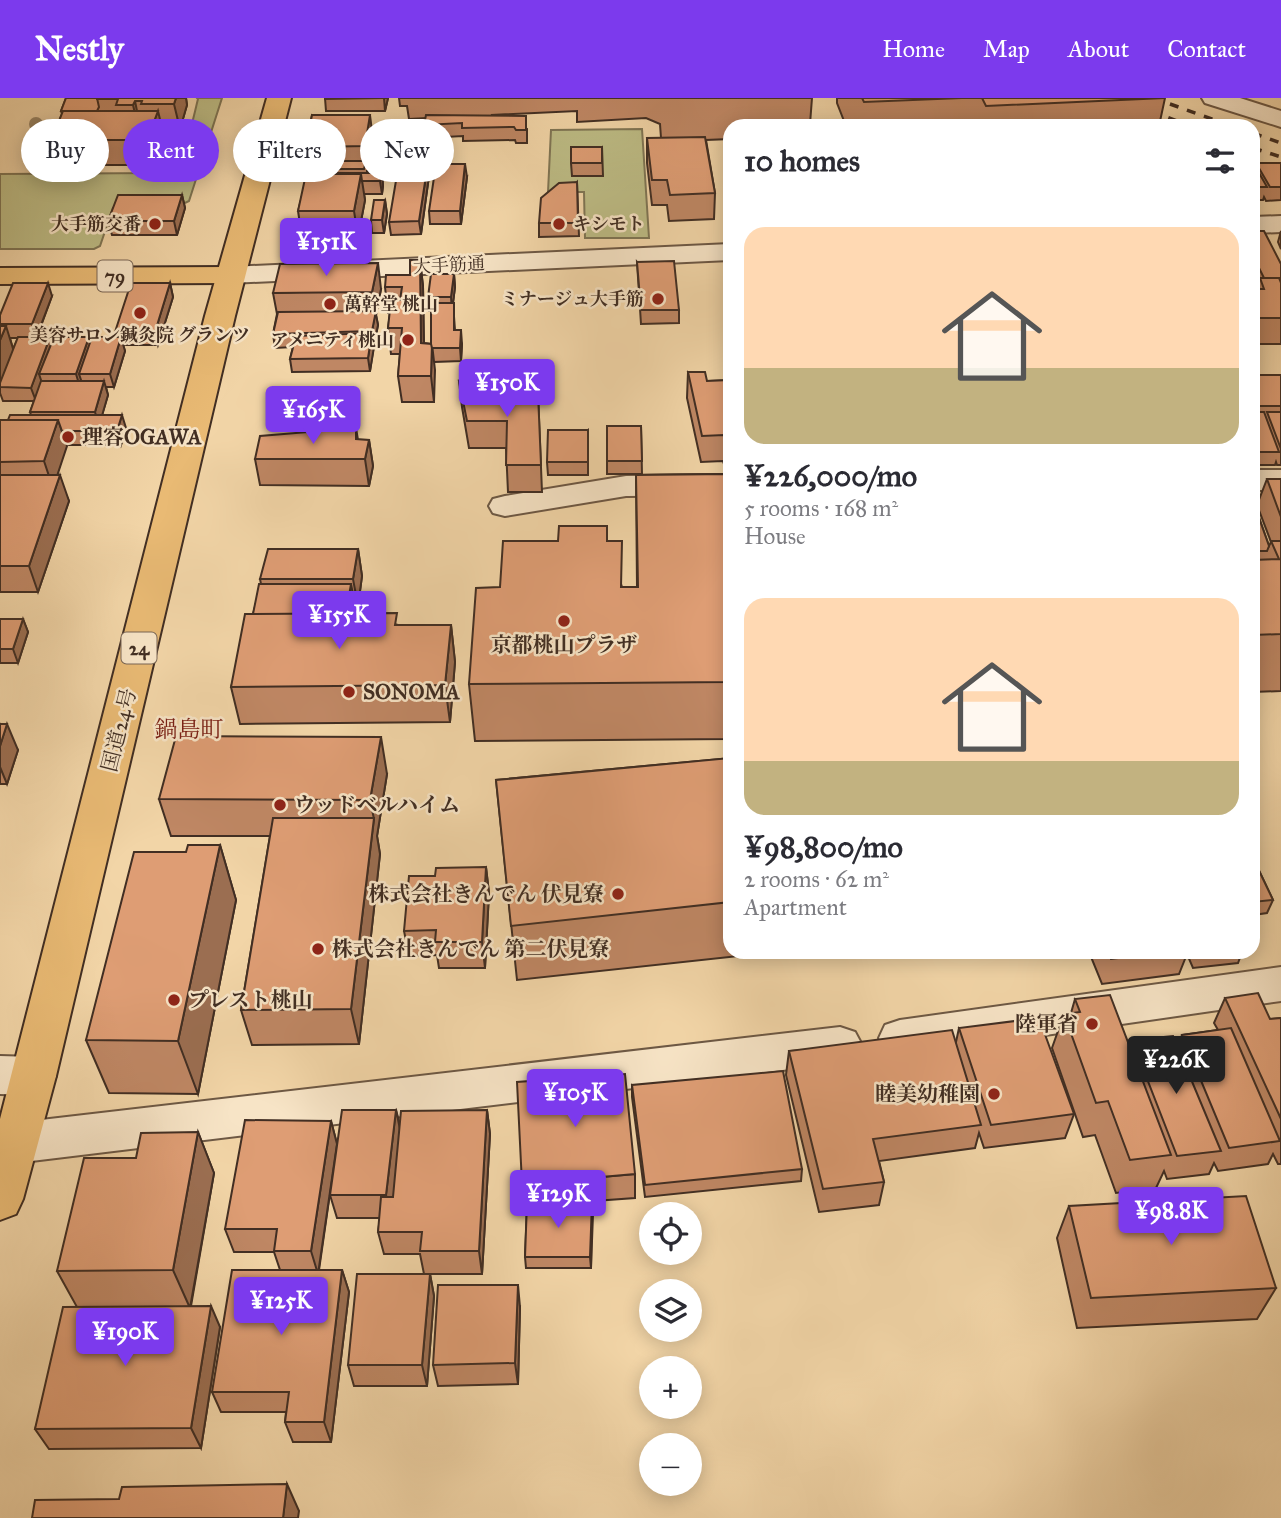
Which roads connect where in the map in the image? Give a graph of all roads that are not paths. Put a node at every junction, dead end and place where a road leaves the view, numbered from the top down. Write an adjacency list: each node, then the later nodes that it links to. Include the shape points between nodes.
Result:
1 (279, 98): 7 (main road, 国道24号 / 24)
2 (1213, 98): 3 (street)
3 (1281, 119)
4 (1281, 224): 5 (street)
5 (1260, 225)
6 (723, 252): 7 (street, 大手筋通)
7 (230, 275): 8 (main road, 大手筋通 / 79); 14 (main road, 国道24号 / 24)
8 (0, 276)
9 (1260, 480): 10 (street)
10 (1281, 480)
11 (723, 485): 12 (street, via 626,486)
12 (505, 506)
13 (1281, 984): 15 (street, via 917,1036)
14 (17, 1075): 15 (main road, 国道24号 / 24)
15 (15, 1143): 16 (main road, 国道24号 / 24)
16 (0, 1199)

